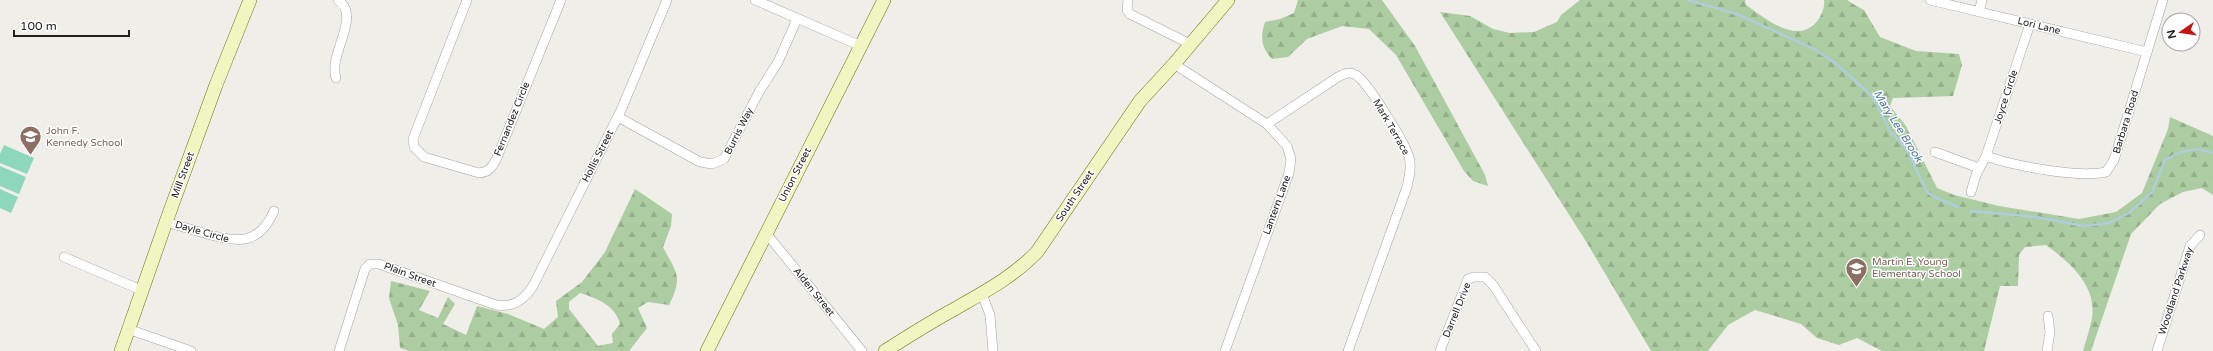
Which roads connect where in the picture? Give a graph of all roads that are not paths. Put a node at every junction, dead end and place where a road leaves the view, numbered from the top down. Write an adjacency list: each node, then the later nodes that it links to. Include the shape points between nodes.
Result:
1 (250, 0): 28 (main road, Mill Street)
2 (338, 0): 20 (street, via 348,17 335,58)
3 (467, 0): 4 (street, Fernandez Circle, via 413,139 414,147 424,157 479,174 492,168 496,160)
4 (561, 0)
5 (666, 0): 21 (street, Hollis Street)
6 (755, 0): 14 (street)
7 (884, 0): 17 (main road, Union Street)
8 (1128, 0): 16 (street, via 1127,10 1130,14)
9 (1228, 0): 16 (main road, South Street)
10 (1930, 0): 13 (street, Lori Lane)
11 (1982, 0): 13 (street)
12 (2162, 0): 18 (street, Barbara Road)
13 (1979, 11): 15 (street, Lori Lane)
14 (797, 19): 17 (street); 21 (street, Burris Way, via 778,62 759,92 724,159 712,164 700,162)
15 (2030, 24): 18 (street, Lori Lane); 24 (street, Joyce Circle)
16 (1190, 44): 19 (main road, South Street)
17 (861, 46): 29 (main road, Union Street)
18 (2147, 52): 24 (street, Barbara Road, via 2114,160 2106,172 2074,172 2015,164)
19 (1174, 64): 22 (street, Lantern Lane); 33 (main road, South Street, via 1140,101 1037,252 1012,276)
20 (336, 78)
21 (618, 117): 34 (street, Hollis Street, via 534,286)
22 (1267, 124): 44 (street, Lantern Lane, via 1287,146 1290,168); 45 (street, Mark Terrace, via 1338,77 1353,74 1368,87 1408,154 1410,168 1407,187)
23 (1935, 152): 25 (street)
24 (1986, 156): 25 (street, Joyce Circle)
25 (1979, 168): 26 (street, Joyce Circle)
26 (1971, 192)
27 (274, 211): 28 (street, Dayle Circle, via 260,232 252,238 240,241 226,240)
28 (166, 222): 32 (main road, Mill Street)
29 (766, 233): 40 (main road, Union Street); 41 (street, Alden Street)
30 (2200, 235): 49 (street, Woodland Parkway, via 2190,246)
31 (64, 257): 32 (street)
32 (141, 290): 36 (main road, Mill Street)
33 (982, 294): 42 (main road, South Street, via 923,326); 43 (street, via 990,315)
34 (516, 303): 39 (street, Plain Street, via 507,306 491,304 379,264 370,264 365,269)
35 (2048, 316): 48 (street, via 2050,332)
36 (128, 329): 37 (main road, Mill Street); 38 (street)
37 (121, 351)
38 (191, 351)
39 (339, 351)
40 (707, 351)
41 (862, 351)
42 (885, 351)
43 (993, 351)
44 (1225, 351)
45 (1348, 351)
46 (1440, 351): 47 (street, Darrell Drive, via 1468,279 1485,277 1494,285)
47 (1536, 351)
48 (2047, 351)
49 (2157, 351)

